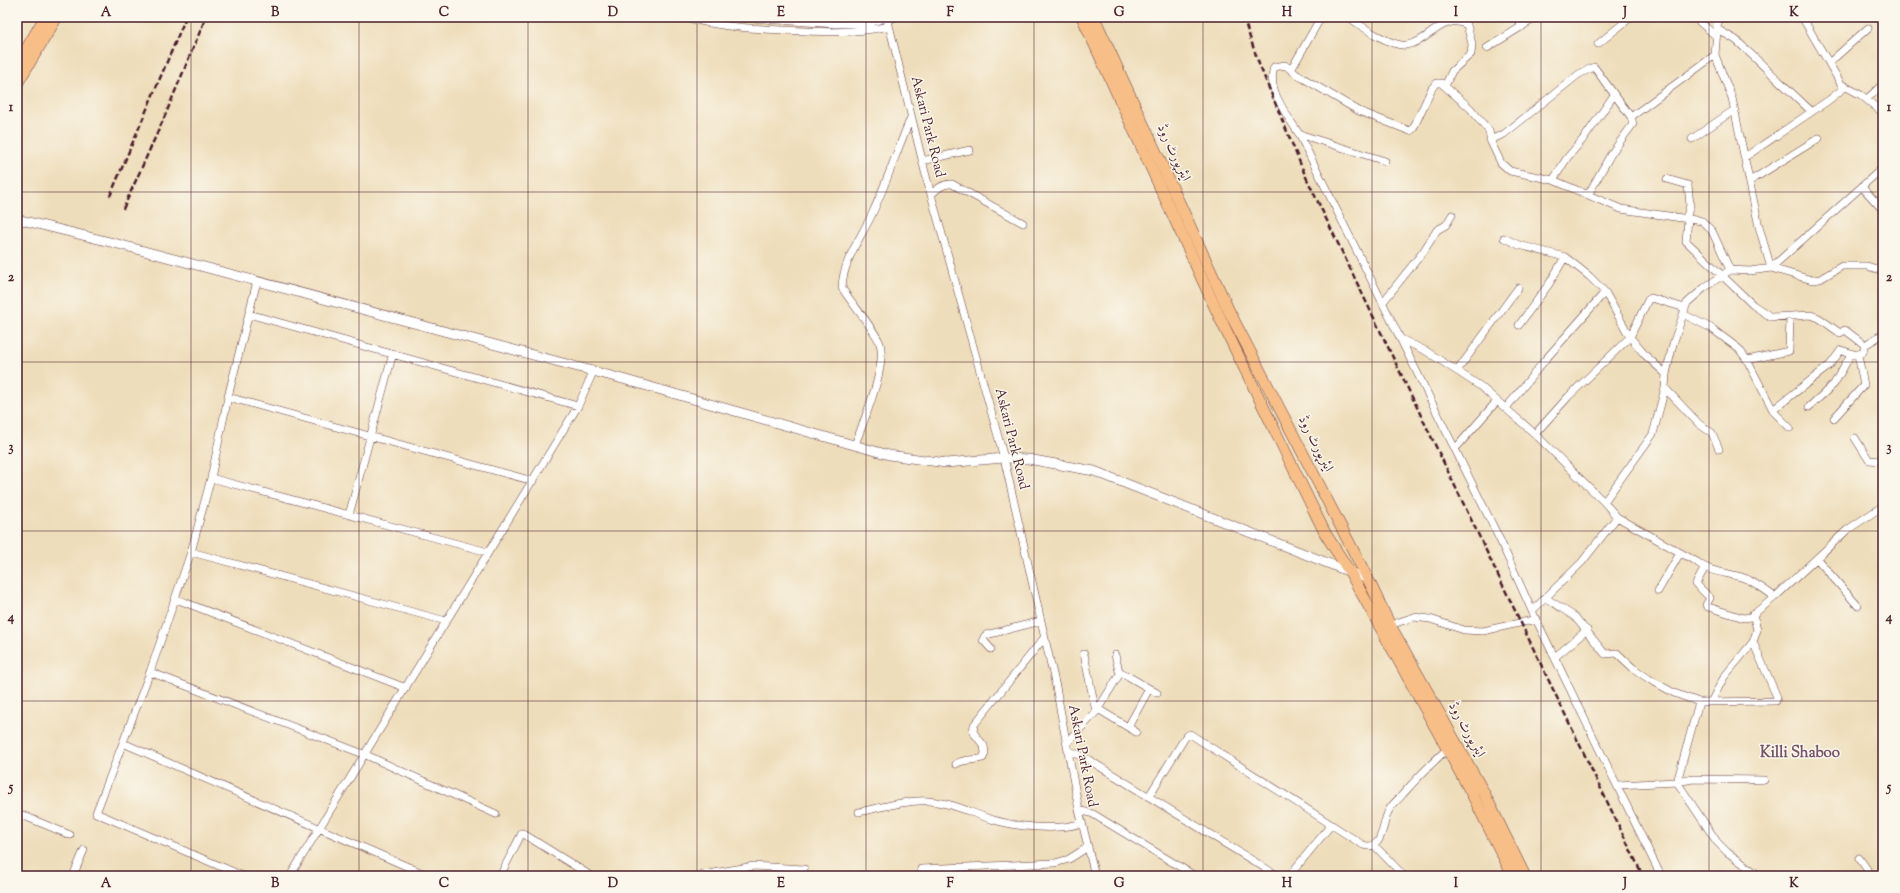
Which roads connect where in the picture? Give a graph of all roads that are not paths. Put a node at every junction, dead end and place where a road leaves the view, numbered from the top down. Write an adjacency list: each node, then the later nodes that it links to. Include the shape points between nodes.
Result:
1 (45, 17): 24 (main road)
2 (57, 17): 26 (main road)
3 (685, 17): 16 (street, via 714,25 839,33 870,30)
4 (737, 17): 16 (street, via 835,24)
5 (895, 17): 16 (street)
6 (1082, 17): 108 (main road, ایئرپورٹ روڈ, via 1273,429 1325,533)
7 (1094, 17): 109 (main road, ایئرپورٹ روڈ, via 1229,311)
8 (1321, 17): 25 (street)
9 (1349, 17): 28 (street, via 1367,30 1401,45 1415,42 1447,21 1460,21 1466,25 1472,44 1471,54 1452,71)
10 (1517, 17): 17 (street)
11 (1537, 17): 17 (street)
12 (1631, 17): 20 (street)
13 (1694, 17): 19 (street)
14 (1718, 17): 19 (street)
15 (1802, 17): 23 (street)
16 (888, 22): 35 (street, Askari Park Road)
17 (1522, 27): 21 (street)
18 (1868, 28): 23 (street)
19 (1716, 32): 22 (street); 33 (street, via 1736,40)
20 (1598, 44)
21 (1488, 48)
22 (1715, 55): 32 (street); 36 (street)
23 (1829, 63): 29 (street)
24 (17, 65)
25 (1291, 70): 28 (street, via 1359,111 1410,131 1432,88 1437,82); 37 (street, via 1285,65 1274,67 1273,82 1278,99)
26 (17, 84)
27 (1883, 84): 31 (street)
28 (1445, 86): 40 (street, via 1489,130)
29 (1845, 87): 31 (street, via 1853,89); 33 (street)
30 (1614, 95): 36 (street); 40 (street, via 1594,67 1590,67 1504,134); 47 (street)
31 (1867, 99): 34 (street)
32 (1734, 110): 38 (street); 42 (street)
33 (1812, 111): 42 (street)
34 (1883, 113)
35 (911, 117): 43 (street, Askari Park Road); 92 (street, via 873,212 848,259 842,278 842,288 879,342 881,357 878,377)
36 (1631, 117): 51 (street, via 1633,124 1611,154)
37 (1300, 134): 44 (street); 65 (street)
38 (1692, 138)
39 (1819, 138): 48 (street)
40 (1490, 140): 47 (street, via 1501,163 1510,171)
41 (970, 150): 43 (street)
42 (1745, 157): 48 (street)
43 (922, 161): 50 (street, Askari Park Road)
44 (1385, 161)
45 (1878, 172): 49 (street)
46 (1667, 179): 55 (street, via 1688,185 1690,205)
47 (1553, 180): 51 (street)
48 (1750, 181): 59 (street, via 1759,227)
49 (1862, 187): 52 (street); 59 (street)
50 (931, 195): 56 (street, via 940,187 952,184); 95 (street, Askari Park Road)
51 (1588, 195): 55 (street, via 1621,208)
52 (1883, 210)
53 (1452, 215): 65 (street, via 1446,225 1437,230)
54 (17, 218): 62 (street)
55 (1687, 219): 61 (street, via 1702,222 1712,231); 61 (street, via 1686,241)
56 (1023, 223)
57 (1504, 238): 58 (street, via 1519,245)
58 (1565, 257): 64 (street); 69 (street)
59 (1771, 268): 60 (street, via 1812,280 1820,279 1842,266 1867,266); 61 (street)
60 (1883, 271)
61 (1727, 273): 66 (street, via 1687,303); 68 (street, via 1753,305 1771,317)
62 (257, 281): 67 (street); 78 (street)
63 (1518, 288): 77 (street)
64 (1605, 292): 71 (street); 85 (street)
65 (1383, 302): 72 (street)
66 (1684, 311): 71 (street, via 1651,298); 76 (street, via 1739,349); 79 (street)
67 (249, 314): 74 (street); 81 (street)
68 (1790, 317): 73 (street, via 1811,315 1840,333 1845,330); 76 (street, via 1789,351)
69 (1519, 325)
70 (1883, 334): 73 (street)
71 (1630, 337): 79 (street); 89 (street, via 1568,397)
72 (1402, 339): 77 (street); 93 (street)
73 (1865, 345): 75 (street, via 1862,352)
74 (393, 353): 83 (street); 90 (street)
75 (1855, 354): 84 (street, via 1834,384); 86 (street, via 1841,350 1830,365); 87 (street, via 1864,385)
76 (1747, 360): 86 (street)
77 (1456, 371): 82 (street, via 1480,386)
78 (593, 372): 83 (street); 92 (street)
79 (1666, 374): 80 (street)
80 (1665, 388): 94 (street, via 1699,424 1712,433); 99 (street, via 1653,434)
81 (228, 397): 90 (street); 97 (street)
82 (1497, 401): 85 (street); 93 (street)
83 (578, 406): 98 (street)
84 (1809, 407)
85 (1506, 408): 89 (street)
86 (1774, 410): 88 (street)
87 (1834, 418)
88 (1790, 428)
89 (1535, 434): 99 (street)
90 (371, 436): 98 (street); 101 (street)
91 (1855, 438): 96 (street, via 1869,460 1880,461)
92 (855, 444): 95 (street, via 889,455 946,463)
93 (1455, 449): 115 (street)
94 (1719, 449)
95 (1004, 458): 108 (street, via 1028,459 1094,471); 119 (street, Askari Park Road)
96 (1883, 464)
97 (212, 478): 101 (street); 103 (street)
98 (533, 480): 104 (street)
99 (1604, 502): 102 (street)
100 (1883, 506): 106 (street, via 1847,530)
101 (349, 515): 104 (street)
102 (1617, 517): 105 (street); 112 (street, via 1582,562)
103 (191, 552): 113 (street); 118 (street)
104 (488, 552): 118 (street)
105 (1680, 553): 107 (street); 110 (street)
106 (1817, 559): 111 (street); 114 (street)
107 (1704, 569): 111 (street, via 1748,580); 116 (street, via 1696,584 1710,598 1706,605 1708,607 1744,618)
108 (1351, 574): 109 (street); 141 (main road, ایئرپورٹ روڈ)
109 (1368, 580): 120 (main road, ایئرپورٹ روڈ)
110 (1658, 590)
111 (1776, 597): 116 (street)
112 (1546, 598): 115 (street); 121 (street, via 1569,612)
113 (176, 599): 128 (street); 130 (street)
114 (1858, 606)
115 (1532, 611): 117 (street)
116 (1753, 614): 123 (street, via 1757,630)
117 (1537, 619): 120 (street, via 1483,631 1464,630 1430,619 1414,617); 127 (street)
118 (446, 621): 130 (street)
119 (1040, 621): 122 (street, Askari Park Road); 124 (street, via 986,635 984,640)
120 (1390, 625): 175 (main road, ایئرپورٹ روڈ, via 1484,793)
121 (1587, 630): 127 (street); 133 (street, via 1605,654 1618,653 1649,679 1674,693)
122 (1044, 638): 138 (street, Askari Park Road); 143 (street, via 974,725 973,732 984,746 983,758 962,760)
123 (1753, 642): 134 (street, via 1724,677); 134 (street, via 1777,697 1776,700)
124 (991, 649)
125 (1084, 654): 135 (street)
126 (1115, 655): 129 (street)
127 (1555, 657): 146 (street)
128 (150, 672): 139 (street); 142 (street)
129 (1121, 672): 131 (street); 135 (street)
130 (406, 688): 142 (street)
131 (1149, 689): 132 (street); 136 (street)
132 (1156, 693)
133 (1699, 702): 134 (street); 145 (street)
134 (1711, 702)
135 (1097, 710): 136 (street); 138 (street)
136 (1128, 727): 137 (street)
137 (1136, 732)
138 (1066, 742): 140 (street, Askari Park Road)
139 (123, 743): 154 (street); 163 (street, via 96,813)
140 (1068, 750): 147 (street); 148 (street, Askari Park Road)
141 (1448, 750): 156 (street, via 1427,768 1390,809 1382,832); 174 (main road, ایئرپورٹ روڈ)
142 (366, 755): 151 (street); 154 (street)
143 (956, 764)
144 (1764, 780): 145 (street, via 1693,779)
145 (1677, 782): 146 (street); 177 (street, via 1717,842)
146 (1617, 784): 176 (street)
147 (1149, 796): 153 (street, via 1186,736 1190,734); 171 (street)
148 (1079, 810): 152 (street, Askari Park Road); 170 (street, via 1093,814)
149 (859, 812): 152 (street, via 927,800 962,807 1010,824 1060,827)
150 (17, 813): 155 (street)
151 (496, 814)
152 (1082, 822): 157 (street, Askari Park Road)
153 (1331, 824): 156 (street, via 1363,845); 172 (street)
154 (319, 830): 164 (street); 165 (street)
155 (70, 835)
156 (1374, 845): 173 (street)
157 (1088, 848): 161 (street, via 1069,859 1055,863); 169 (street, Askari Park Road)
158 (84, 850): 162 (street)
159 (1858, 858): 178 (street)
160 (804, 869): 168 (street, via 754,866)
161 (921, 869)
162 (73, 876)
163 (243, 876)
164 (290, 876)
165 (429, 876)
166 (500, 876): 167 (street, via 522,833)
167 (590, 876)
168 (697, 876)
169 (1095, 876)
170 (1195, 876)
171 (1278, 876)
172 (1289, 876)
173 (1404, 876)
174 (1513, 876)
175 (1525, 876)
176 (1661, 876)
177 (1757, 876)
178 (1872, 876)

